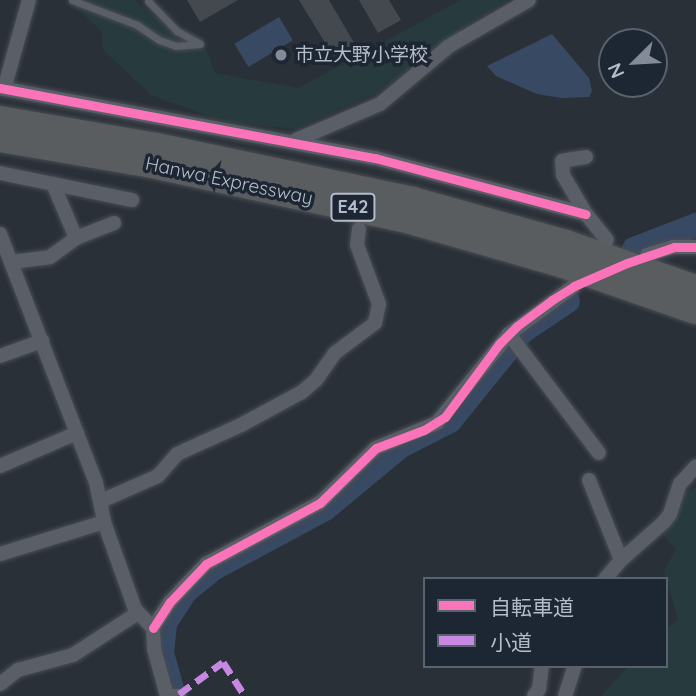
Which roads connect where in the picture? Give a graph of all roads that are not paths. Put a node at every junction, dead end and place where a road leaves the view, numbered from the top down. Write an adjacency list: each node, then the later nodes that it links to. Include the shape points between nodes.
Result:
1 (29, 0): 5 (street)
2 (72, 0): 4 (lane, via 176,46 200,44 177,30)
3 (529, 0): 8 (street, via 449,46 380,104)
4 (148, 1)
5 (2, 88): 8 (street)
6 (0, 118): 25 (highway, Hanwa Expressway / E42, via 413,200 566,243)
7 (0, 139): 26 (highway, Hanwa Expressway / E42, via 152,165 407,220 560,264)
8 (295, 141): 10 (street)
9 (586, 157): 15 (street, via 562,160 567,184)
10 (375, 158): 12 (street); 15 (street)
11 (0, 173): 13 (street)
12 (372, 173)
13 (53, 184): 14 (street); 19 (street)
14 (132, 200)
15 (586, 214): 20 (street)
16 (114, 223): 19 (street)
17 (359, 229): 35 (street, via 358,245 379,304 376,323 335,354 302,392 177,454 158,476)
18 (0, 234): 23 (street)
19 (76, 238): 23 (street, via 50,257)
20 (607, 240)
21 (696, 247): 22 (street, via 674,247)
22 (647, 255)
23 (12, 262): 28 (street)
24 (574, 286): 27 (street)
25 (696, 288)
26 (696, 311)
27 (509, 334): 31 (street); 41 (street, via 445,417 425,430 376,448 320,503 206,564)
28 (42, 341): 29 (street); 30 (street)
29 (0, 356)
30 (76, 433): 32 (street); 35 (street)
31 (599, 453)
32 (0, 466)
33 (696, 466): 38 (street, via 680,484 664,522)
34 (589, 480): 38 (street)
35 (101, 501): 36 (street)
36 (104, 522): 37 (street); 40 (street)
37 (0, 554)
38 (621, 559): 39 (street)
39 (607, 577)
40 (138, 613): 41 (street); 44 (street, via 73,654 18,670)
41 (153, 628): 45 (street, via 154,649)
42 (542, 668): 46 (street)
43 (574, 668): 47 (street)
44 (0, 684)
45 (175, 695)
46 (537, 695)
47 (565, 696)

